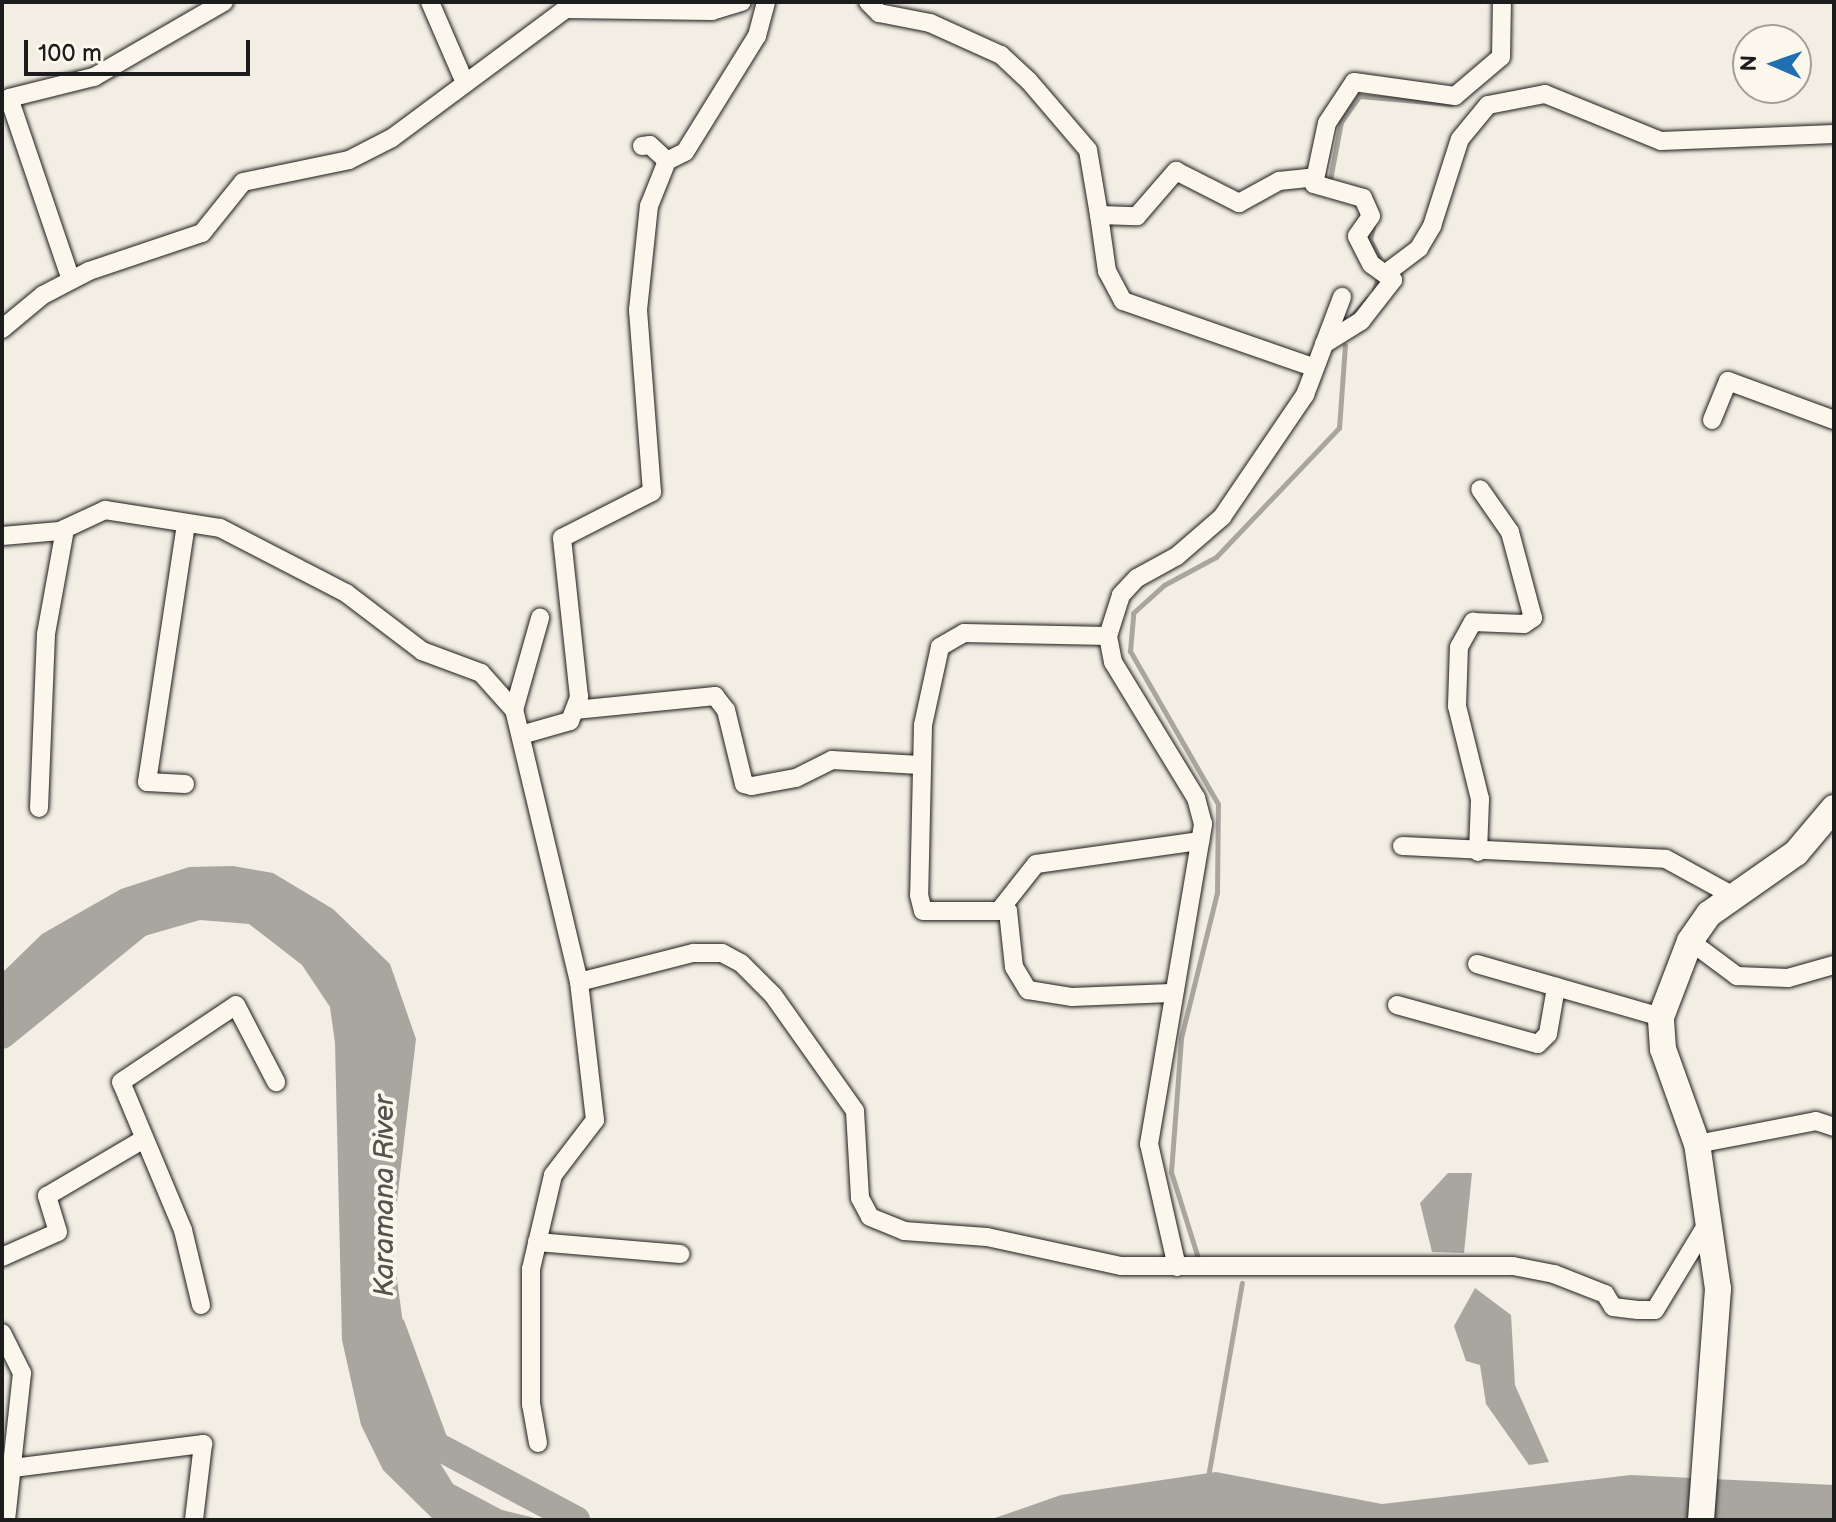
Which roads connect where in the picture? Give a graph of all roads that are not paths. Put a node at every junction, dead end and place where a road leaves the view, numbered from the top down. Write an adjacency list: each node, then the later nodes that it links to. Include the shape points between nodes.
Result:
1 (224, 2): 15 (street, via 94,77 9,98)
2 (430, 2): 7 (street)
3 (742, 2): 7 (street, via 712,11 566,9)
4 (766, 2): 11 (street, via 757,36 685,152)
5 (868, 2): 13 (street, via 879,13 930,23 1001,55 1088,150)
6 (1502, 2): 8 (street, via 1501,57)
7 (465, 83): 15 (street, via 349,160 243,182 202,233)
8 (1484, 91): 9 (street, via 1545,94 1661,141); 12 (street, via 1455,96 1354,82 1327,123); 14 (street, via 1460,139 1432,226 1419,248)
9 (1834, 134)
10 (642, 146): 11 (street, via 650,145)
11 (667, 161): 29 (street, via 649,206 638,310 652,492 562,538)
12 (1315, 177): 13 (street, via 1279,181 1239,203 1176,171 1137,216); 14 (street, via 1314,184 1363,198 1371,216 1357,236 1371,264)
13 (1099, 215): 19 (street, via 1107,271 1123,301)
14 (1389, 271): 18 (street, via 1393,280 1361,321)
15 (71, 280): 17 (street)
16 (1342, 297): 18 (street)
17 (2, 329)
18 (1324, 344): 19 (street)
19 (1315, 368): 27 (street, via 1305,395 1222,517 1177,556 1137,578 1121,595)
20 (1712, 420): 21 (street, via 1728,381)
21 (1834, 420)
22 (1480, 489): 37 (street, via 1510,532 1533,618 1518,625 1473,622 1459,647 1457,706 1480,799)
23 (186, 523): 24 (street, via 105,510); 28 (street, via 220,528 346,593 422,651 481,673); 32 (street, via 147,782)
24 (65, 529): 25 (street); 33 (street, via 46,634)
25 (2, 536)
26 (540, 618): 28 (street)
27 (1108, 636): 31 (street, via 964,633 950,638 933,662); 35 (street, via 1118,672 1196,798)
28 (514, 710): 30 (street)
29 (575, 710): 30 (street, via 570,721); 31 (street, via 715,696 726,710 744,784 752,786 796,778 832,760)
30 (521, 735): 43 (street)
31 (920, 765): 39 (street, via 923,911)
32 (185, 784)
33 (39, 808)
34 (1834, 808): 38 (main road, via 1796,853)
35 (1200, 841): 39 (street, via 1036,864); 45 (street)
36 (1402, 846): 37 (street)
37 (1478, 852): 38 (street, via 1666,859)
38 (1730, 894): 40 (main road)
39 (1002, 907): 45 (street, via 1014,967 1028,990 1072,997)
40 (1690, 941): 42 (street, via 1737,976 1788,978); 47 (main road)
41 (1477, 964): 44 (street)
42 (1834, 965)
43 (579, 982): 53 (street, via 595,1120 553,1175); 56 (street, via 693,953 722,953 741,963 773,995 855,1111 860,1198 884,1227 987,1237 1087,1262)
44 (1556, 987): 46 (street, via 1548,1034 1538,1044); 47 (street)
45 (1171, 993): 56 (street, via 1149,1144)
46 (1397, 1005)
47 (1661, 1017): 51 (main road, via 1663,1049)
48 (276, 1082): 50 (street, via 236,1005 121,1082)
49 (1834, 1127): 51 (street, via 1816,1121)
50 (142, 1140): 55 (street, via 98,1161 47,1196 58,1232); 57 (street, via 183,1230)
51 (1697, 1144): 52 (main road)
52 (1709, 1218): 56 (street, via 1694,1253 1655,1310 1613,1307 1605,1294 1513,1266); 63 (main road, via 1718,1289)
53 (537, 1242): 54 (street); 59 (street, via 530,1337)
54 (681, 1254)
55 (2, 1257)
56 (1177, 1267)
57 (201, 1305)
58 (2, 1333): 60 (street, via 22,1373)
59 (538, 1443)
60 (13, 1468): 61 (street); 62 (street, via 203,1444)
61 (6, 1520)
62 (194, 1520)
63 (1701, 1520)

